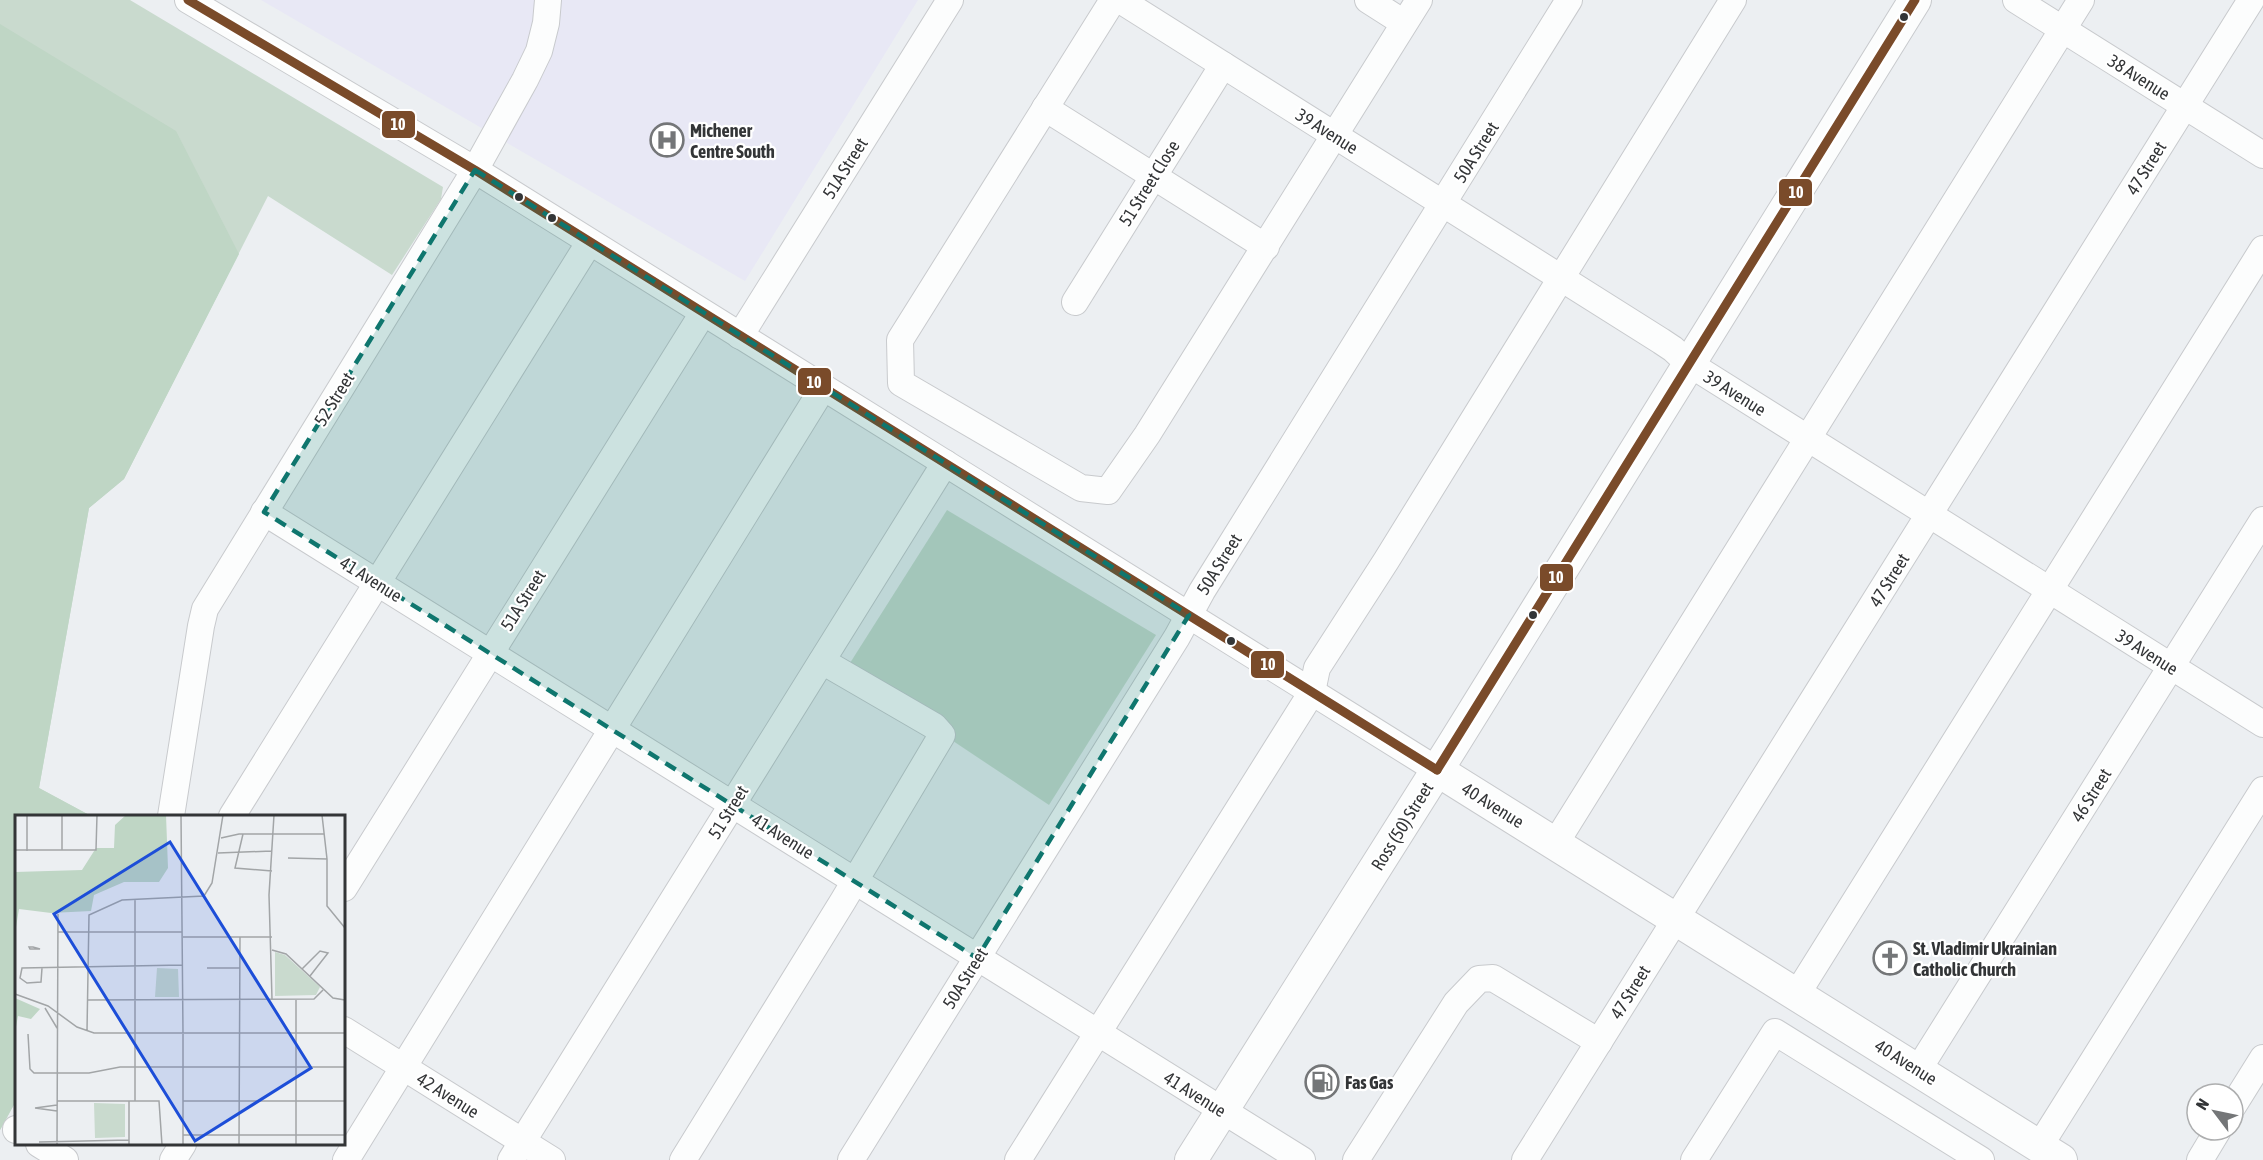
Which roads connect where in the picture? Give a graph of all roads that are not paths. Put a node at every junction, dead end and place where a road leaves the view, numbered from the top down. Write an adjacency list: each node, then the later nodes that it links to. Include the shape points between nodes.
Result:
1 (188, 0): 21 (street, 40 Avenue)
2 (548, 0): 21 (street, 52 Street, via 539,51)
3 (950, 0): 30 (street, 51A Street)
4 (1113, 0): 18 (street)
5 (1120, 0): 16 (street, 39 Avenue)
6 (1368, 0): 14 (street)
7 (1419, 0): 14 (street)
8 (1569, 0): 23 (street, 50A Street)
9 (1733, 0): 27 (street)
10 (1915, 0): 31 (main road, Ross (50) Street)
11 (2016, 0): 15 (street, 38 Avenue)
12 (2081, 0): 15 (street)
13 (2251, 0): 17 (street, 47 Street)
14 (1404, 23): 19 (street)
15 (2062, 30): 17 (street, 38 Avenue); 33 (street)
16 (1223, 65): 19 (street, 39 Avenue); 22 (street, 51 Street Close)
17 (2185, 106): 20 (street, 38 Avenue); 36 (street, 47 Street)
18 (1045, 108): 22 (street); 25 (street, via 900,340 901,383 1082,488 1108,490)
19 (1334, 135): 23 (street, 39 Avenue); 25 (street)
20 (2263, 155)
21 (475, 170): 24 (street, 40 Avenue); 35 (street, 52 Street)
22 (1152, 177): 25 (street); 28 (street, 51 Street Close)
23 (1443, 204): 27 (street, 39 Avenue); 40 (street, 50A Street)
24 (589, 243): 29 (street, 40 Avenue); 38 (street)
25 (1266, 247)
26 (2263, 249): 39 (street)
27 (1561, 278): 31 (street, 39 Avenue, via 1673,349); 44 (street, via 1317,668)
28 (1076, 302)
29 (703, 313): 30 (street, 40 Avenue); 41 (street, 51A Street)
30 (740, 336): 32 (street, 40 Avenue)
31 (1688, 363): 33 (street, 39 Avenue); 47 (main road, Ross (50) Street)
32 (823, 388): 34 (street, 40 Avenue); 46 (street)
33 (1807, 438): 36 (street, 39 Avenue); 52 (street)
34 (945, 463): 40 (street, 40 Avenue); 42 (street, 51 Street)
35 (264, 512): 38 (street, 41 Avenue); 50 (street, 52 Street, via 203,616)
36 (1929, 515): 39 (street, 39 Avenue); 55 (street, 47 Street)
37 (2263, 520): 43 (street, 46 Street)
38 (378, 584): 41 (street, 41 Avenue); 51 (street)
39 (2049, 591): 43 (street, 39 Avenue); 57 (street)
40 (1189, 615): 44 (street, 40 Avenue); 56 (street, 50A Street)
41 (490, 653): 46 (street, 41 Avenue); 54 (street, 51A Street)
42 (822, 661): 49 (street, 51 Street); 53 (street, via 934,726 942,735)
43 (2171, 666): 45 (street, 39 Avenue); 63 (street, 46 Street)
44 (1312, 692): 47 (street, 40 Avenue); 59 (street)
45 (2263, 724)
46 (613, 730): 49 (street, 41 Avenue); 62 (street)
47 (1437, 770): 52 (main road, 40 Avenue); 65 (main road, Ross (50) Street)
48 (2263, 790): 69 (street)
49 (733, 805): 53 (street, 41 Avenue); 68 (street, 51 Street)
50 (171, 815)
51 (233, 815)
52 (1555, 844): 55 (main road, 40 Avenue)
53 (855, 881): 56 (street, 41 Avenue); 73 (street)
54 (345, 886)
55 (1676, 919): 57 (main road, 40 Avenue); 60 (street, 47 Street)
56 (977, 958): 59 (street, 41 Avenue); 74 (street, 50A Street)
57 (1797, 994): 63 (main road, 40 Avenue)
58 (345, 1031): 62 (street, 42 Avenue)
59 (1098, 1032): 65 (street, 41 Avenue); 75 (street)
60 (1599, 1042): 78 (street, via 1493,978 1479,979 1456,1003); 79 (street, 47 Street)
61 (2263, 1058): 64 (street)
62 (404, 1067): 68 (street, 42 Avenue); 71 (street)
63 (1918, 1070): 69 (main road, 40 Avenue)
64 (2245, 1087)
65 (1222, 1111): 76 (main road, Ross (50) Street); 77 (street, 41 Avenue)
66 (2211, 1142): 82 (street)
67 (182, 1145): 70 (street)
68 (517, 1151): 72 (street, 42 Avenue)
69 (2050, 1153)
70 (173, 1160)
71 (346, 1160)
72 (552, 1160)
73 (683, 1160)
74 (851, 1160)
75 (1018, 1160)
76 (1191, 1160)
77 (1302, 1160)
78 (1356, 1160)
79 (1525, 1160)
80 (1694, 1160): 81 (street, via 1775,1032)
81 (1981, 1160)
82 (2200, 1160)

